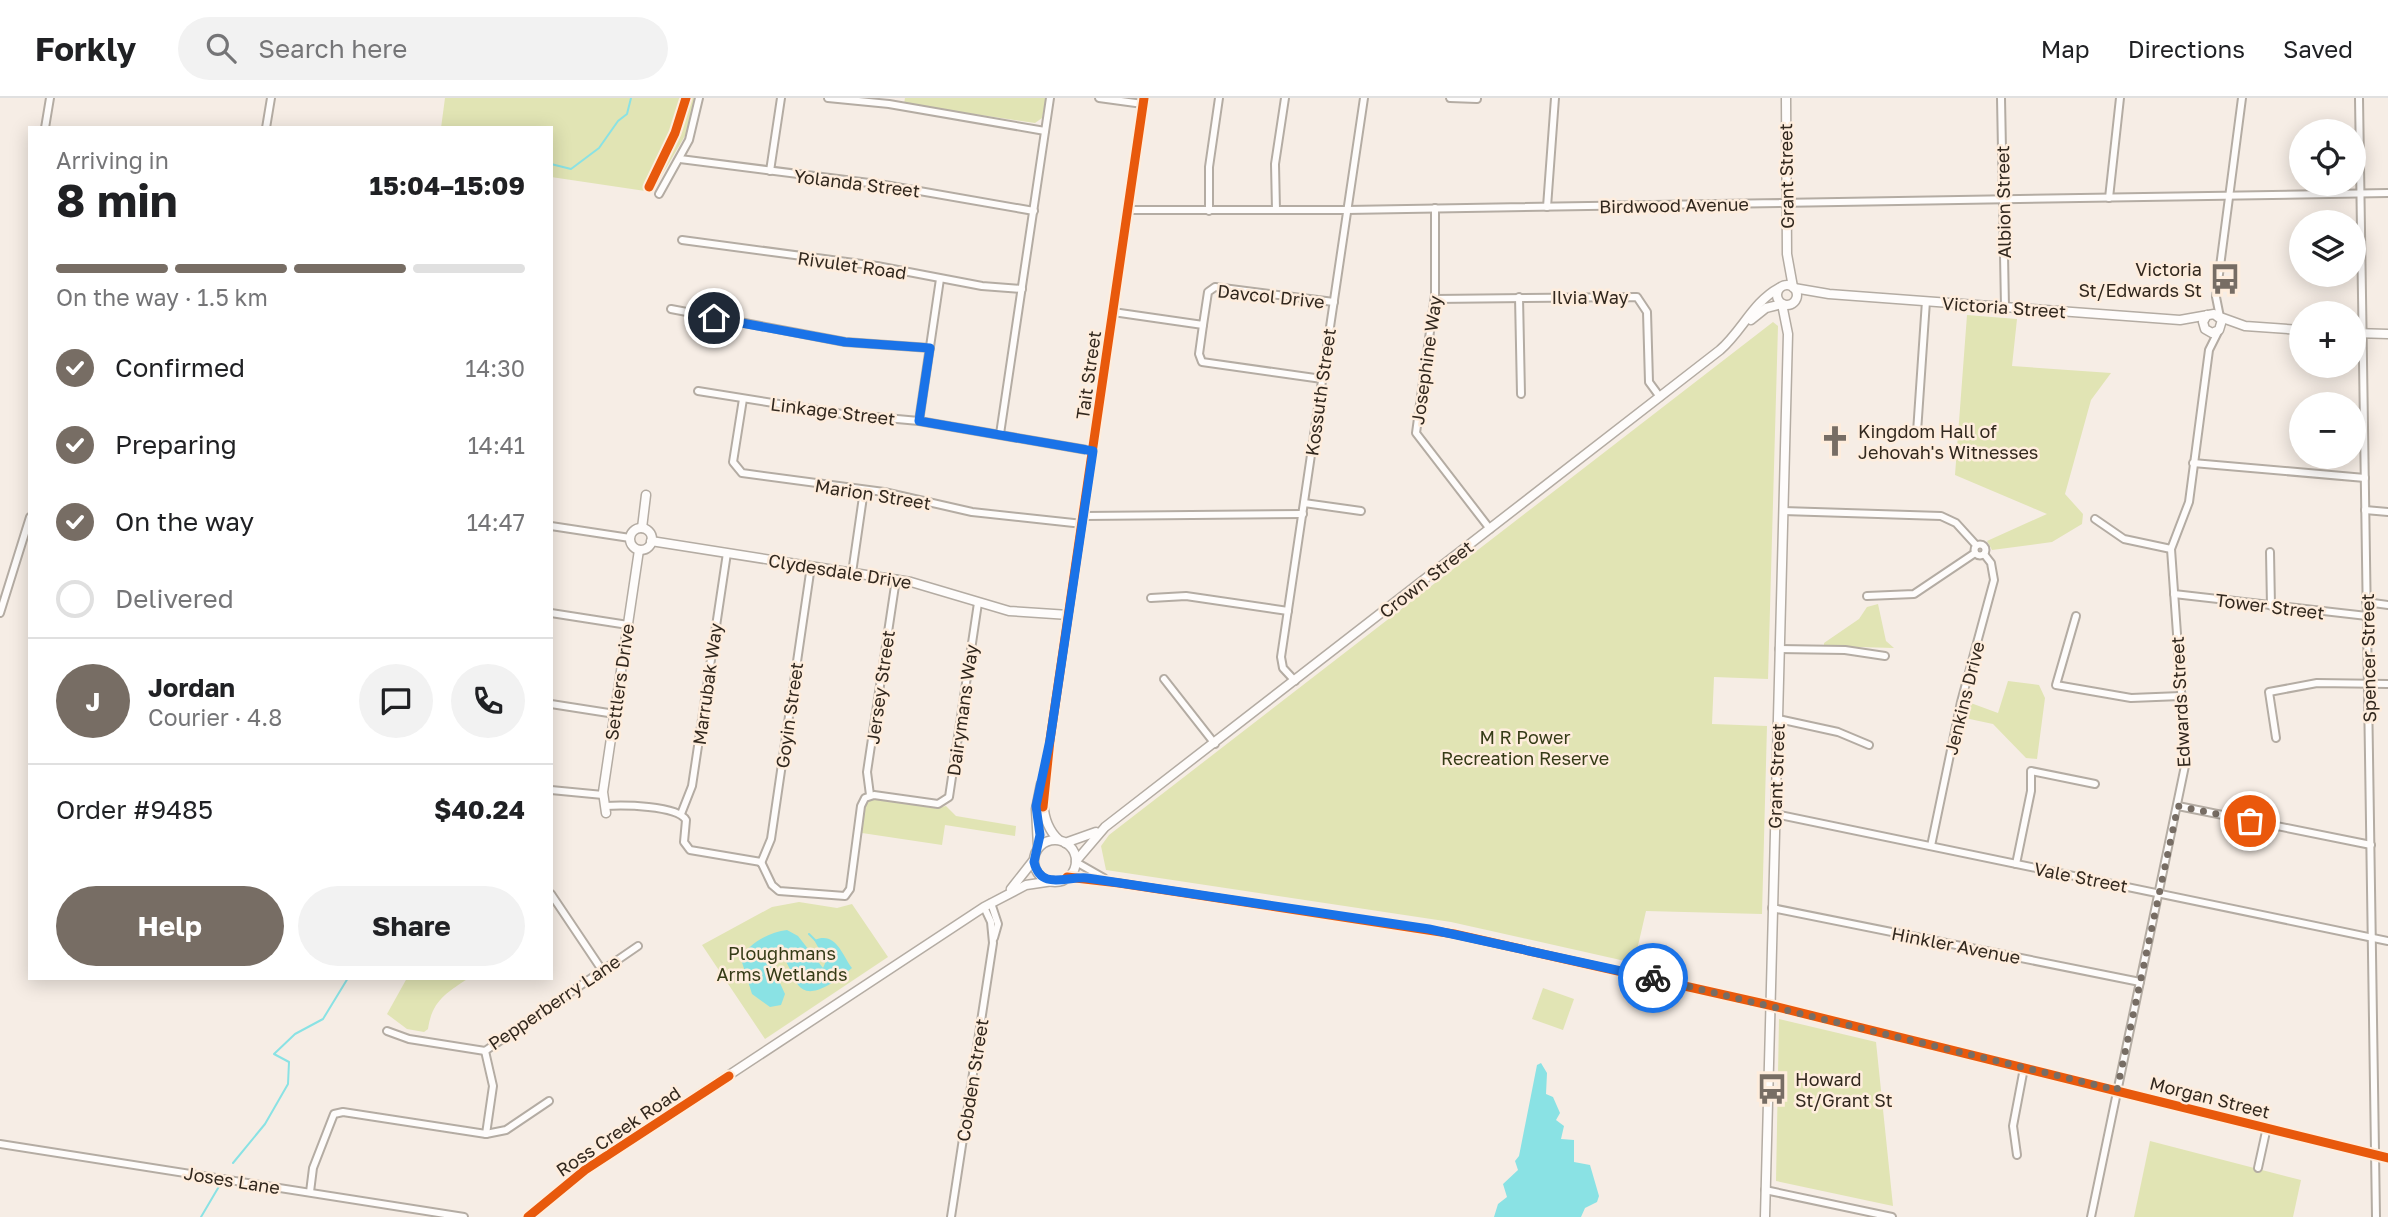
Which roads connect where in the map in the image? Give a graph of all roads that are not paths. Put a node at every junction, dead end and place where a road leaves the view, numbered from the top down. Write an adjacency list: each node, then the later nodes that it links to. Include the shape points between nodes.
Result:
1 (50, 98): 22 (street)
2 (271, 98): 23 (street)
3 (699, 98): 25 (street, via 695,125)
4 (781, 98): 26 (street)
5 (828, 98): 19 (street)
6 (1050, 98): 24 (street)
7 (1099, 98): 20 (street)
8 (1219, 98): 42 (street, via 1209,167)
9 (1285, 98): 39 (street, via 1275,164)
10 (1364, 98): 40 (street, Kossuth Street)
11 (1451, 98): 18 (street)
12 (1555, 98): 36 (street)
13 (1786, 98): 35 (street, Grant Street)
14 (2001, 98): 34 (street, Albion Street)
15 (2120, 98): 33 (street)
16 (2242, 98): 31 (street)
17 (2359, 98): 21 (street, Spencer Street)
18 (1477, 99)
19 (876, 100): 24 (street)
20 (1143, 101): 38 (street, Tait Street)
21 (2359, 119)
22 (45, 126)
23 (266, 126)
24 (1045, 131): 41 (street)
25 (680, 159): 26 (street, Yolanda Street); 29 (street)
26 (770, 171): 41 (street, Yolanda Street, via 908,188)
27 (2366, 193): 28 (street, Birdwood Avenue)
28 (2388, 193)
29 (659, 194)
30 (2289, 194): 31 (street, Birdwood Avenue)
31 (2229, 195): 33 (street, Birdwood Avenue); 51 (street)
32 (2360, 196): 55 (street, Spencer Street)
33 (2109, 198): 34 (street, Birdwood Avenue)
34 (2003, 200): 35 (street, Birdwood Avenue); 58 (street, Albion Street)
35 (1787, 202): 36 (street, Birdwood Avenue); 44 (street, Grant Street)
36 (1547, 207): 37 (street, Birdwood Avenue)
37 (1434, 208): 40 (street, Birdwood Avenue); 52 (street, Josephine Way)
38 (1128, 210): 42 (street, Birdwood Avenue); 60 (street, Tait Street)
39 (1276, 210): 40 (street, Birdwood Avenue); 42 (street, Birdwood Avenue)
40 (1347, 210): 56 (street, Kossuth Street)
41 (1034, 211): 48 (street)
42 (1209, 211)
43 (682, 240): 45 (street, Rivulet Road)
44 (1787, 254): 46 (street, Grant Street); 47 (street, Grant Street)
45 (940, 279): 48 (street, Rivulet Road); 73 (street)
46 (1780, 287): 47 (street, Victoria Street); 57 (street, Grant Street, via 1776,297); 66 (street, Crown Street, via 1759,303)
47 (1793, 287): 49 (street, Victoria Street); 53 (street, Grant Street)
48 (1022, 289): 85 (street)
49 (1829, 295): 53 (street, Victoria Street); 54 (street, Victoria Street)
50 (1519, 297): 52 (street, Ilvia Way); 78 (street); 79 (street, Ilvia Way, via 1631,296 1641,300 1647,312 1649,382)
51 (2216, 297): 61 (street); 62 (street)
52 (1435, 299): 102 (street, Josephine Way, via 1416,433)
53 (1795, 301): 57 (street, Crown Street); 70 (street, Grant Street)
54 (1926, 301): 58 (street, Victoria Street); 83 (street)
55 (2358, 301)
56 (1334, 302): 64 (street, Davcol Drive, via 1212,288); 76 (street, Kossuth Street)
57 (1782, 304): 66 (street, Crown Street, via 1766,308); 70 (street, Grant Street)
58 (2005, 307): 63 (street, Victoria Street)
59 (671, 309): 73 (street, via 845,342)
60 (1113, 312): 64 (street); 86 (street, Tait Street)
61 (2208, 315): 62 (street); 63 (street, Victoria Street); 67 (street, via 2203,322)
62 (2220, 317): 65 (street); 69 (street)
63 (2180, 320): 67 (street, Victoria Street)
64 (1203, 325): 76 (street, via 1199,355 1204,363)
65 (2245, 326): 68 (street); 69 (street)
66 (1743, 327): 79 (street, Crown Street)
67 (2206, 329): 69 (street); 74 (street, Edwards Street)
68 (2289, 329)
69 (2219, 330): 74 (street, Edwards Street)
70 (1788, 334): 94 (street, Grant Street)
71 (2366, 334): 72 (street)
72 (2388, 334)
73 (930, 348): 81 (street)
74 (2209, 350): 87 (street, Edwards Street)
75 (2360, 378): 88 (street, Spencer Street)
76 (1322, 379): 91 (street, Kossuth Street)
77 (698, 391): 80 (street, Linkage Street)
78 (1521, 394)
79 (1660, 397): 102 (street, Crown Street)
80 (743, 399): 81 (street, Linkage Street); 89 (street, Marion Street, via 733,462 737,471)
81 (919, 421): 85 (street, Linkage Street)
82 (1908, 431): 83 (street)
83 (1917, 432): 84 (street)
84 (1926, 432)
85 (1000, 434): 86 (street, Linkage Street)
86 (1093, 451): 98 (street, Tait Street)
87 (2193, 463): 88 (street); 106 (street, Edwards Street, via 2188,506)
88 (2365, 478): 92 (street, Spencer Street)
89 (864, 490): 98 (street, Marion Street, via 972,512); 113 (street)
90 (646, 495): 101 (street)
91 (1304, 503): 93 (street); 96 (street, Kossuth Street)
92 (2365, 510): 95 (street); 118 (street, Spencer Street)
93 (1361, 511)
94 (1783, 511): 105 (street, via 1941,516 1956,523); 129 (street, Grant Street)
95 (2388, 512)
96 (1303, 514): 98 (street, Marion Street); 122 (street, Kossuth Street)
97 (2095, 519): 106 (street, via 2124,539)
98 (1084, 520): 125 (street, Tait Street)
99 (28, 523): 124 (street)
100 (553, 526): 103 (street)
101 (642, 528): 103 (street); 104 (street)
102 (1490, 529): 132 (street, Crown Street)
103 (630, 538): 107 (street)
104 (651, 541): 107 (street); 109 (street, Clydesdale Drive)
105 (1976, 545): 110 (street); 111 (street, via 1983,545)
106 (2171, 549): 115 (street, Edwards Street)
107 (639, 550): 128 (street, Settlers Drive)
108 (2270, 552): 121 (street)
109 (727, 553): 112 (street, Clydesdale Drive); 149 (street, Marrubak Way, via 692,786)
110 (1975, 553): 111 (street); 116 (street, via 1914,594)
111 (1984, 554): 154 (street, Jenkins Drive, via 1994,580 1961,702)
112 (811, 566): 113 (street, Clydesdale Drive); 157 (street, Goyin Street, via 771,839)
113 (852, 573): 114 (street, Clydesdale Drive)
114 (896, 579): 119 (street, Clydesdale Drive); 146 (street, Jersey Street, via 867,772)
115 (2174, 594): 121 (street, Tower Street); 135 (street, Edwards Street)
116 (1867, 596)
117 (1151, 598): 122 (street, via 1186,596)
118 (2366, 602): 120 (street); 127 (street, Spencer Street)
119 (978, 603): 125 (street, Clydesdale Drive, via 1009,611); 146 (street, Dairymans Way, via 948,799 937,804)
120 (2388, 605)
121 (2271, 606): 127 (street, Tower Street)
122 (1288, 611): 132 (street, Kossuth Street, via 1281,662)
123 (553, 613): 128 (street)
124 (0, 614)
125 (1069, 615): 140 (street, Tait Street)
126 (2076, 616): 135 (street, via 2056,685 2133,698)
127 (2367, 616): 133 (street, Spencer Street)
128 (628, 625): 137 (street, Settlers Drive)
129 (1779, 649): 130 (street, via 1850,650); 138 (street, Grant Street)
130 (1885, 656)
131 (1164, 679): 141 (street)
132 (1294, 681): 141 (street, Crown Street)
133 (2368, 682): 134 (street); 139 (street, via 2310,683 2269,692); 153 (street, Spencer Street)
134 (2388, 684)
135 (2181, 696): 147 (street, Edwards Street, via 2186,761)
136 (553, 704): 137 (street)
137 (615, 714): 145 (street, Settlers Drive)
138 (1777, 719): 142 (street, via 1838,732); 150 (street, Grant Street)
139 (2276, 738)
140 (1050, 740): 152 (street, Tait Street, via 1043,812 1049,830); 155 (street, Tait Street, via 1036,806 1040,835)
141 (1215, 744): 151 (street, Crown Street)
142 (1869, 745)
143 (2095, 784): 158 (street, via 2031,771)
144 (553, 790): 145 (street)
145 (603, 795): 148 (street, Settlers Drive)
146 (870, 795): 157 (street, via 862,803 851,885 845,896 779,891)
147 (2178, 806): 153 (street); 162 (street, Edwards Street)
148 (606, 810): 149 (street, via 630,805)
149 (681, 814): 157 (street, via 686,822 684,842 690,850)
150 (1775, 814): 154 (street, Vale Street); 166 (street, Grant Street)
151 (1105, 827): 152 (street, Crown Street); 156 (street, Crown Street)
152 (1062, 841): 155 (street, via 1044,842); 156 (street, via 1073,850)
153 (2371, 845): 167 (street, Spencer Street)
154 (1931, 846): 158 (street, Vale Street)
155 (1035, 855): 160 (street, via 1040,875); 163 (street, via 1025,875)
156 (1076, 862): 159 (street); 161 (street, Morgan Street, via 1090,873)
157 (761, 863)
158 (2016, 864): 162 (street, Vale Street)
159 (1067, 877): 160 (street); 161 (street, Morgan Street)
160 (1053, 881): 163 (street, via 1035,882)
161 (1119, 883): 172 (street, Morgan Street, via 1429,929)
162 (2158, 893): 167 (street, Vale Street); 171 (street, Edwards Street)
163 (1006, 894): 165 (street, Ross Creek Road)
164 (553, 897): 170 (street)
165 (987, 905): 188 (street, Ross Creek Road, via 585,1170); 189 (street, Cobden Street, via 998,924)
166 (1772, 908): 171 (street, Hinkler Avenue); 172 (street, Grant Street)
167 (2370, 937): 168 (street, Vale Street); 182 (street, Spencer Street)
168 (2388, 941)
169 (638, 946): 170 (street, Pepperberry Lane)
170 (602, 970): 174 (street, Pepperberry Lane)
171 (2140, 982): 176 (street, Edwards Street)
172 (1769, 1005): 175 (street, Morgan Street); 185 (street, Grant Street)
173 (387, 1031): 174 (street, Pepperberry Lane, via 408,1040)
174 (485, 1051): 179 (street, via 493,1086)
175 (2024, 1068): 176 (street, Morgan Street); 181 (street, via 2013,1126)
176 (2117, 1090): 178 (street, Morgan Street); 192 (street, Edwards Street)
177 (549, 1101): 179 (street, via 506,1130)
178 (2267, 1127): 182 (street, Morgan Street); 184 (street)
179 (486, 1134): 186 (street, via 334,1114 313,1168)
180 (0, 1144): 186 (street, Joses Lane)
181 (2017, 1155)
182 (2375, 1155): 183 (street, Morgan Street); 193 (street, Spencer Street)
183 (2388, 1158)
184 (2258, 1168)
185 (1765, 1190): 190 (street, Grant Street); 191 (street)
186 (310, 1192): 187 (street, Joses Lane)
187 (464, 1217)
188 (528, 1217)
189 (951, 1217)
190 (1765, 1217)
191 (1892, 1217)
192 (2091, 1217)
193 (2376, 1217)

